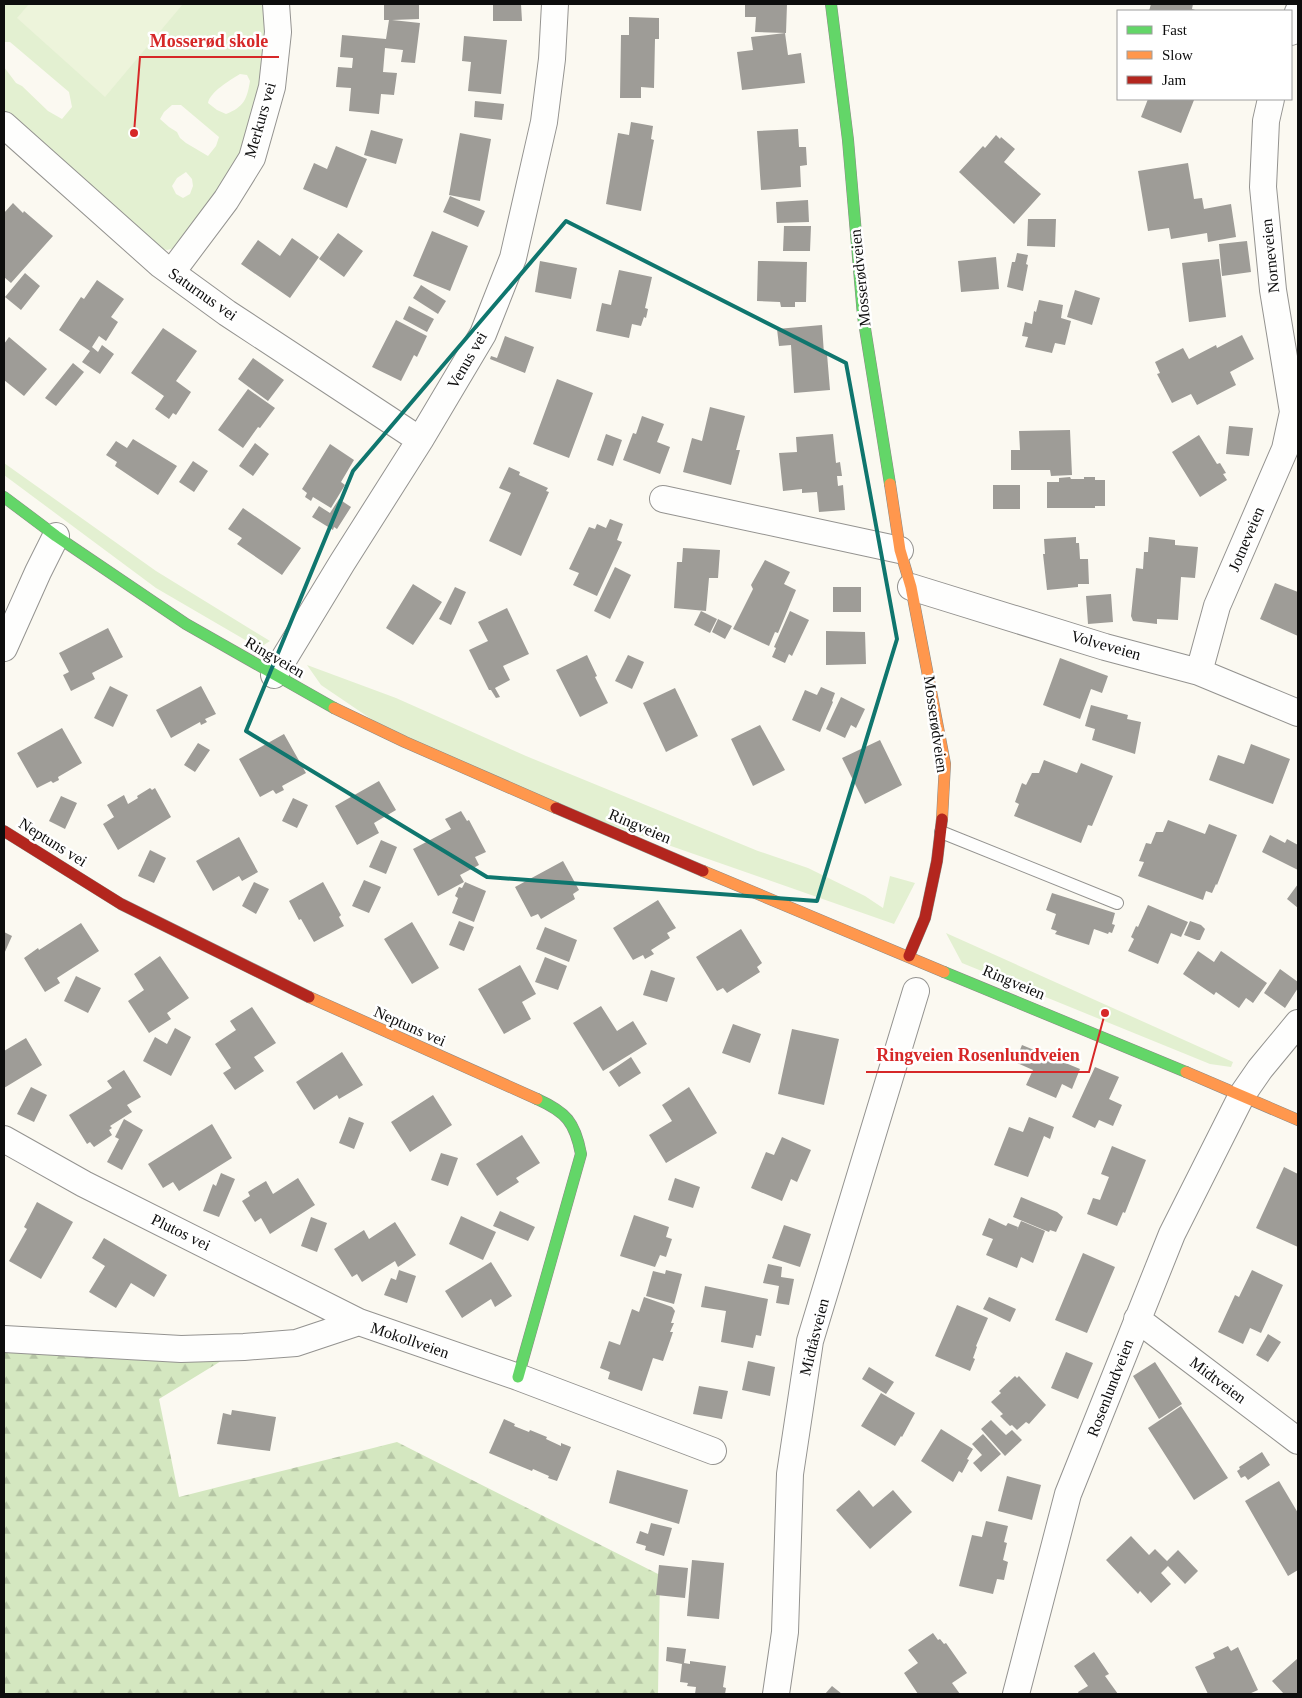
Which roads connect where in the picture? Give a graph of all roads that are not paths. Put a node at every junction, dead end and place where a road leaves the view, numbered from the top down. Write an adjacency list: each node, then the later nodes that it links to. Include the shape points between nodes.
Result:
1 (276, 4): 8 (street, Merkurs vei, via 278,32 272,87 252,158 226,200)
2 (555, 4): 10 (street, Venus vei, via 544,122 513,258 483,334)
3 (831, 4): 14 (street, Mosserødveien, via 848,140 863,316)
4 (1298, 12): 5 (street)
5 (1292, 29)
6 (1271, 100): 9 (street, Norneveien, via 1266,121 1263,187 1273,290)
7 (4, 125): 8 (street, Saturnus vei)
8 (172, 272): 10 (street, Saturnus vei, via 227,313)
9 (1296, 410): 17 (street, Jotneveien, via 1285,449 1217,606)
10 (420, 440): 18 (street, Venus vei)
11 (4, 497): 13 (street, Ringveien)
12 (663, 499): 14 (street)
13 (56, 536): 16 (street); 18 (street, Ringveien, via 186,624)
14 (900, 550): 15 (street, Mosserødveien)
15 (911, 587): 17 (street, Volveveien); 21 (street, Mosserødveien, via 945,764)
16 (4, 648)
17 (1199, 672): 19 (street, Volveveien)
18 (274, 675): 23 (street, Ringveien, via 405,742)
19 (1298, 713)
20 (4, 830): 32 (street, Neptuns vei, via 121,904 318,1002 550,1105 569,1120 578,1132 581,1154)
21 (941, 832): 22 (lane); 23 (street, Mosserødveien, via 925,918)
22 (1117, 903)
23 (909, 956): 26 (street, Ringveien)
24 (916, 991): 35 (street, Midtåsveien, via 810,1341 790,1474 785,1632)
25 (1298, 1022): 26 (street, Rosenlundveien)
26 (1242, 1095): 27 (street, Ringveien); 29 (street, Rosenlundveien, via 1172,1234)
27 (1298, 1120)
28 (4, 1139): 30 (street, Plutos vei, via 84,1184)
29 (1137, 1320): 33 (street, Midtveien); 36 (street, Rosenlundveien, via 1068,1494)
30 (359, 1322): 31 (street, Mokollveien, via 296,1343 244,1347 181,1349); 32 (street, Mokollveien)
31 (4, 1339)
32 (518, 1377): 34 (street, Mokollveien)
33 (1298, 1441)
34 (713, 1451)
35 (776, 1694)
36 (1016, 1694)

